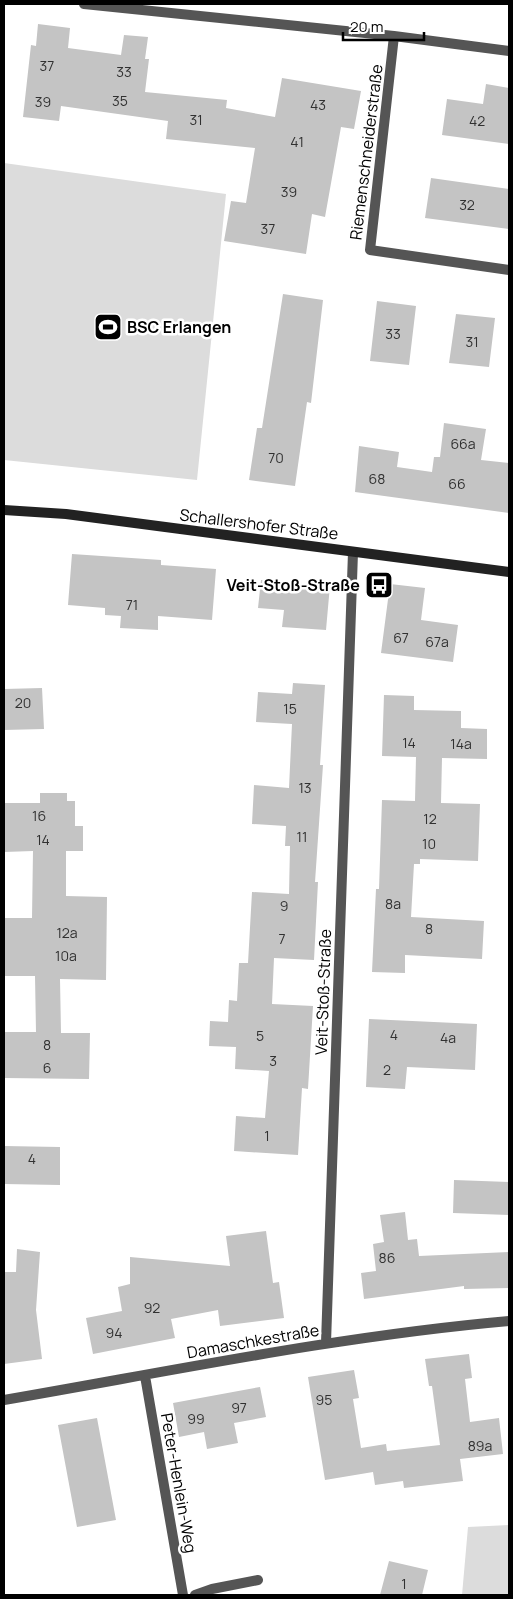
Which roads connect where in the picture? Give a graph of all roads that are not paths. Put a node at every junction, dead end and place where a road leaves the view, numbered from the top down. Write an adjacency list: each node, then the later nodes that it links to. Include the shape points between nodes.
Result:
1 (84, 4): 2 (street)
2 (394, 36): 3 (street); 4 (street, Riemenschneiderstraße, via 370,250)
3 (509, 51)
4 (509, 270)
5 (4, 510): 6 (street, Schallershofer Straße, via 66,514)
6 (353, 552): 7 (street, Schallershofer Straße); 9 (street, Veit-Stoß-Straße)
7 (509, 572)
8 (509, 1321): 9 (street, Damaschkestraße, via 437,1327)
9 (326, 1343): 10 (street, Damaschkestraße)
10 (145, 1376): 11 (street, Damaschkestraße); 13 (street, Peter-Henlein-Weg)
11 (4, 1400)
12 (258, 1580): 14 (street)
13 (183, 1595)
14 (195, 1595)

